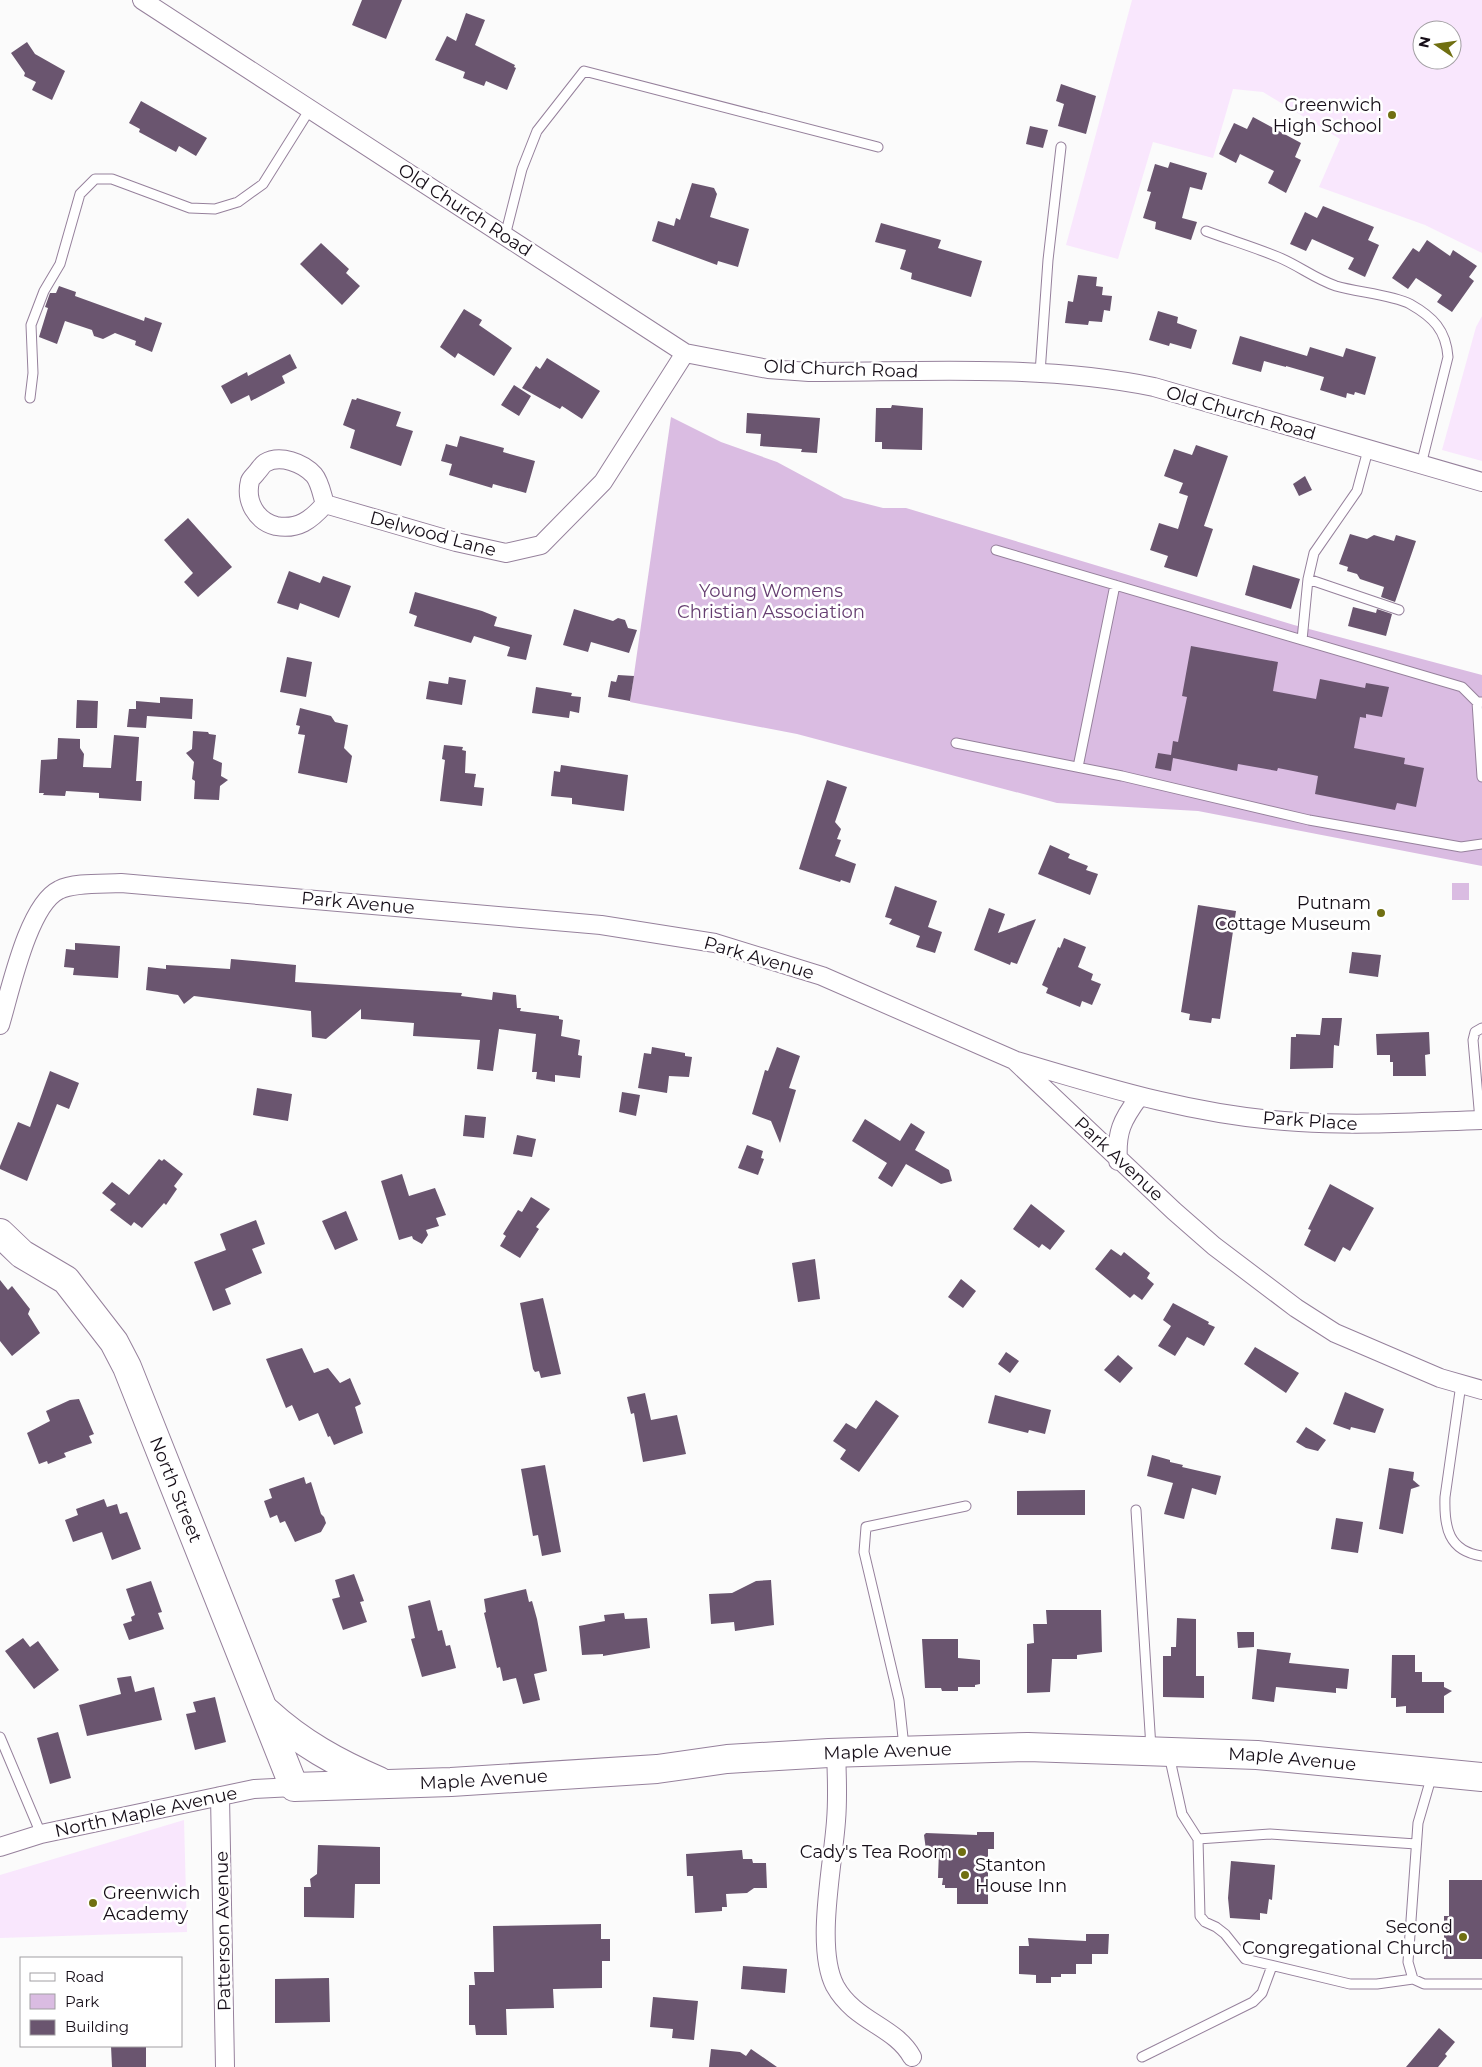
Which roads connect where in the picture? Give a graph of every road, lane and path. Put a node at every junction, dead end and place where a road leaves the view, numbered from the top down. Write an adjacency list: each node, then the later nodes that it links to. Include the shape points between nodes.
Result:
1 (142, 0): 2 (street, Old Church Road)
2 (310, 109): 6 (street, Old Church Road); 9 (lane, via 263,184 238,202 214,209 190,208 112,179 95,179 80,194 60,264 44,291 31,325 33,373)
3 (878, 147): 6 (lane, via 584,71 536,131 522,169)
4 (1061, 147): 8 (lane)
5 (1206, 231): 11 (lane, via 1280,258 1336,286 1408,303 1441,329 1447,340 1448,357)
6 (505, 236): 7 (street, Old Church Road)
7 (685, 353): 8 (street, Old Church Road, via 768,369 809,372); 13 (street, Delwood Lane, via 603,482 541,545 506,553)
8 (1040, 373): 10 (street, Old Church Road, via 1079,375 1154,387)
9 (30, 398)
10 (1368, 450): 11 (street, Old Church Road); 15 (lane, via 1357,491 1314,553)
11 (1421, 465): 12 (street, Old Church Road)
12 (1482, 482)
13 (325, 504): 13 (street, via 315,476 299,463 285,460 265,463 250,480 250,502 255,514 269,524 285,528 301,525)
14 (996, 550): 16 (lane)
15 (1308, 579): 17 (lane); 18 (lane)
16 (1115, 585): 18 (lane); 21 (lane)
17 (1399, 610)
18 (1302, 640): 19 (lane, via 1462,687)
19 (1480, 702): 22 (lane)
20 (956, 743): 21 (lane)
21 (1078, 767): 23 (lane, via 1309,820 1461,847)
22 (1482, 777)
23 (1482, 844)
24 (0, 1025): 26 (street, Park Avenue, via 28,929 40,909 59,890 121,883 559,920 715,943 822,976)
25 (1482, 1028): 28 (lane, via 1475,1032 1473,1040)
26 (1014, 1060): 27 (street, Park Place); 29 (street, Park Avenue)
27 (1140, 1097): 28 (street, Park Place, via 1214,1112 1298,1122 1366,1124); 29 (street, via 1129,1111 1116,1140)
28 (1481, 1120)
29 (1118, 1161): 31 (street, Park Avenue, via 1214,1246 1296,1308 1335,1332)
30 (0, 1233): 36 (main road, North Street, via 22,1254 66,1280 114,1342 127,1367)
31 (1461, 1384): 32 (street, Park Avenue); 35 (lane, via 1444,1514 1455,1545)
32 (1482, 1390)
33 (966, 1506): 38 (lane, via 866,1527 864,1552 899,1700)
34 (1136, 1510): 39 (lane)
35 (1482, 1556)
36 (264, 1709): 43 (main road, via 304,1743 339,1764); 44 (main road, North Street)
37 (0, 1737): 46 (lane)
38 (905, 1750): 39 (main road, Maple Avenue, via 1028,1747); 40 (main road, Maple Avenue)
39 (1160, 1751): 41 (main road, Maple Avenue, via 1257,1755); 47 (lane, via 1182,1814)
40 (836, 1753): 43 (main road, Maple Avenue, via 727,1759 657,1769); 53 (street, via 837,1818 825,1943 828,1970 836,1988 857,2013 904,2043)
41 (1433, 1772): 42 (main road, Maple Avenue); 48 (lane, via 1418,1823)
42 (1482, 1777)
43 (385, 1784): 44 (main road, Maple Avenue)
44 (294, 1787): 45 (street, North Maple Avenue, via 254,1789)
45 (220, 1796): 46 (street, North Maple Avenue); 55 (street, Patterson Avenue)
46 (41, 1834): 49 (street, North Maple Avenue)
47 (1198, 1839): 48 (lane, via 1270,1834); 50 (lane, via 1200,1916 1225,1934 1246,1960)
48 (1416, 1844): 51 (lane, via 1408,1962)
49 (0, 1847)
50 (1272, 1966): 51 (lane, via 1350,1984); 54 (lane, via 1262,1993 1253,2002)
51 (1413, 1979): 52 (lane, via 1424,1984)
52 (1482, 1984)
53 (912, 2057)
54 (1142, 2057)
55 (225, 2067)

